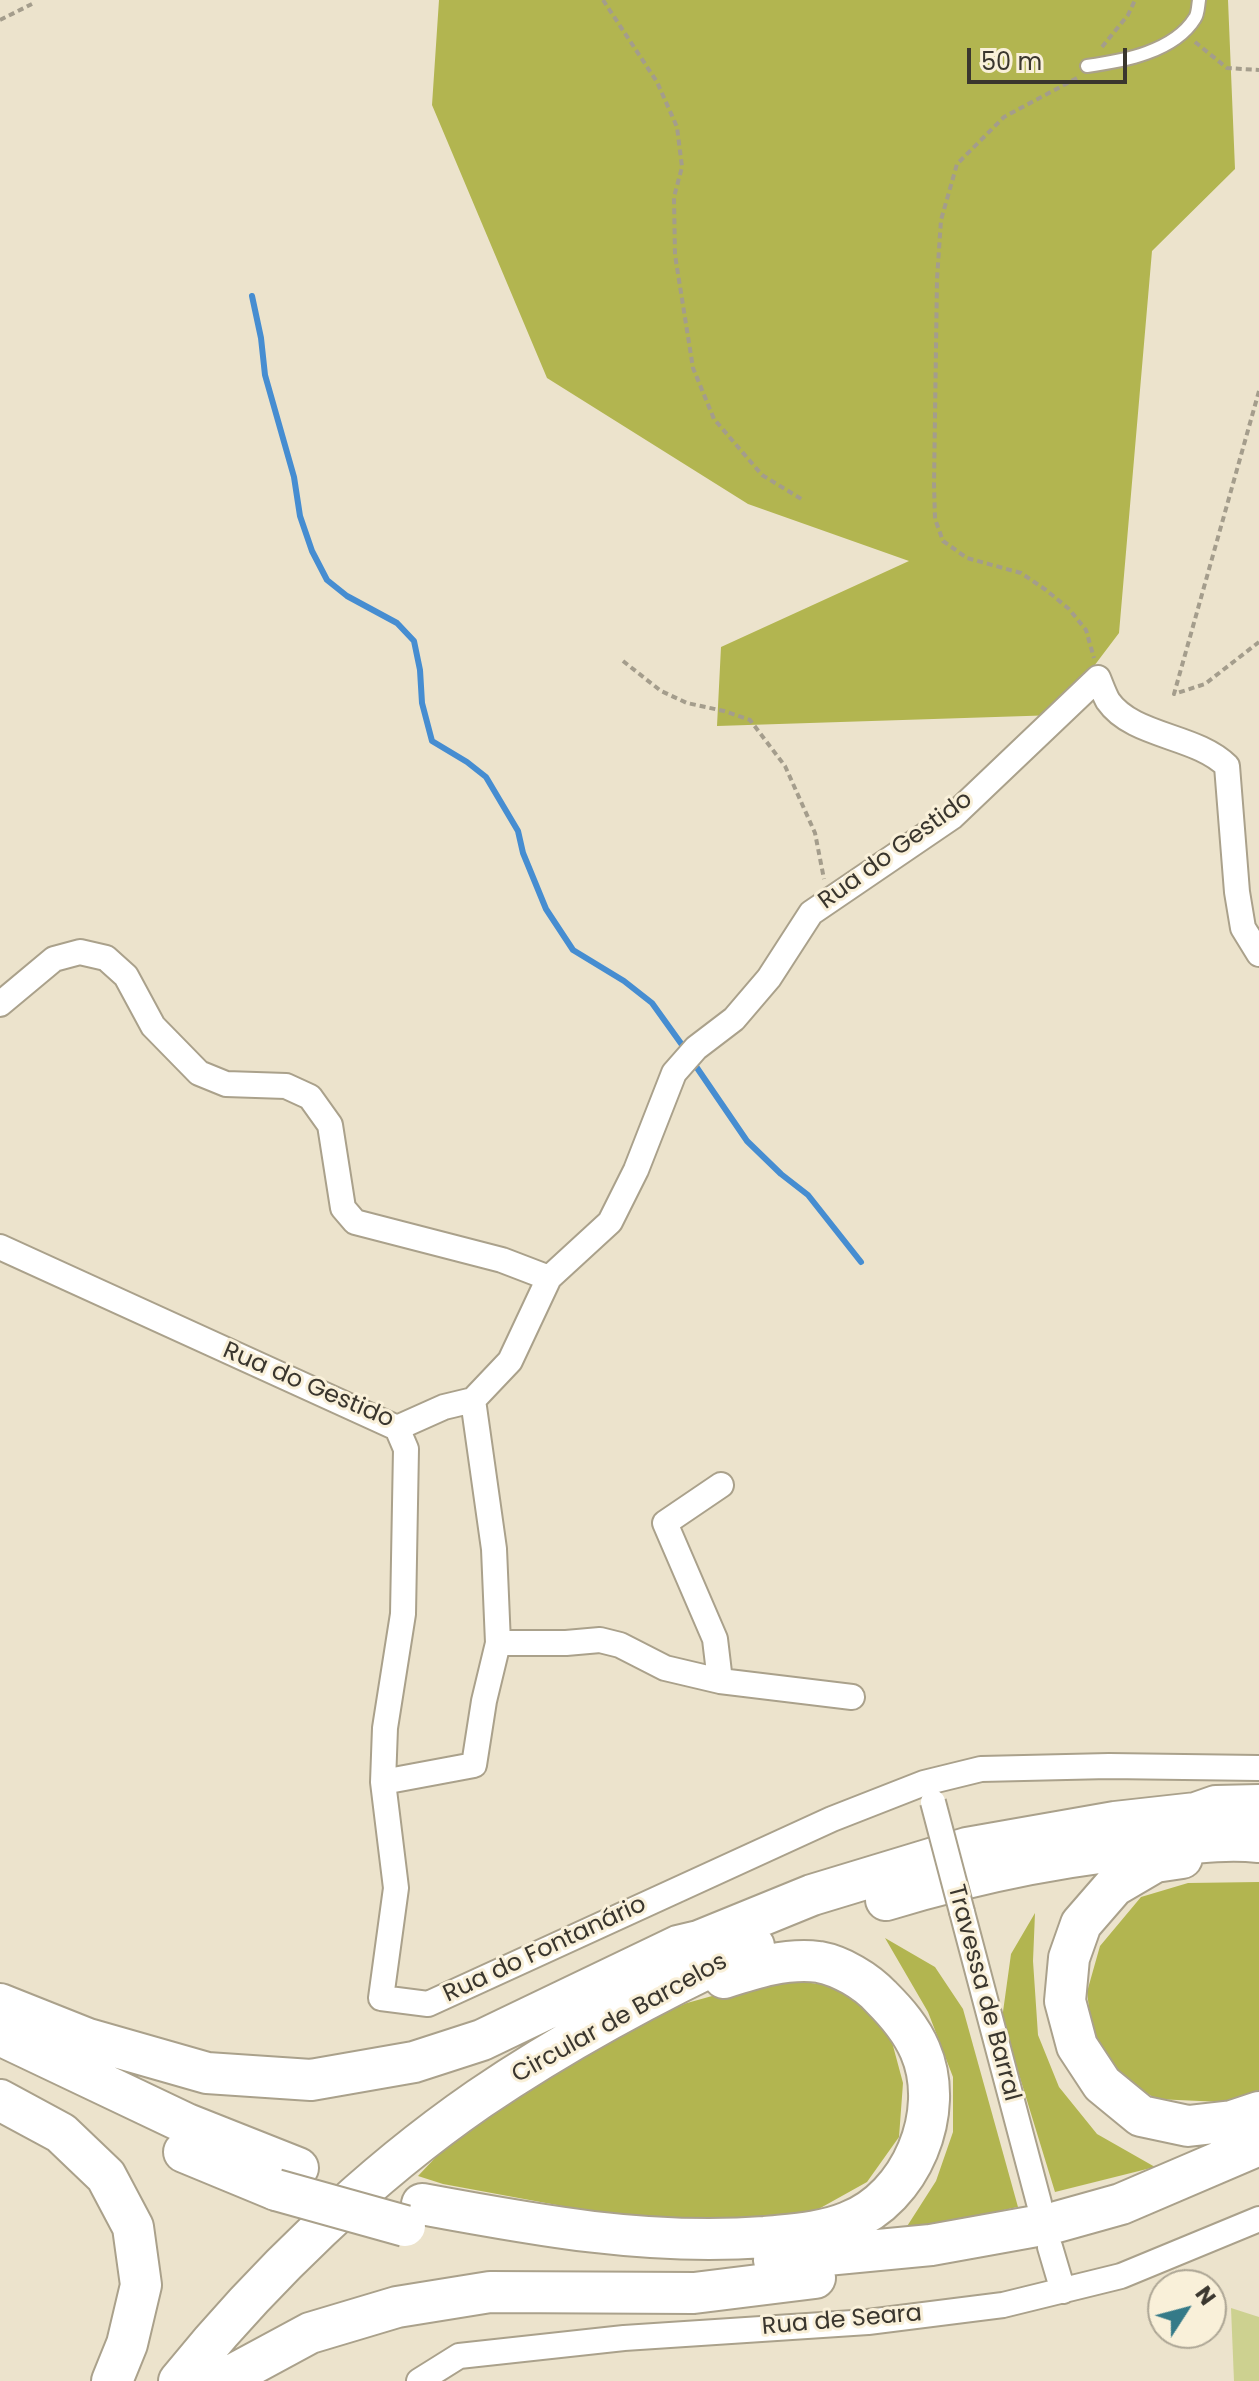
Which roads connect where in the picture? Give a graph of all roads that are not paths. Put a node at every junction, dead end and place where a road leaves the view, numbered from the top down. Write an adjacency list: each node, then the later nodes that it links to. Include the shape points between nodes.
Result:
1 (1199, 0): 2 (lane, via 1197,17 1174,39 1126,60)
2 (1087, 66)
3 (1259, 954): 6 (street, Rua do Gestido, via 1243,928 1227,766 1215,754 1128,719 1108,701 1098,678 952,817 811,913 769,978 734,1019 674,1073 610,1222)
4 (0, 1004): 6 (street, via 54,959 80,952 106,958 126,976 153,1026 199,1073 226,1084 286,1086 310,1097 330,1125 343,1208 355,1222 502,1260)
5 (0, 1247): 8 (street, Rua do Gestido)
6 (549, 1278): 7 (street, Rua do Gestido, via 510,1361)
7 (473, 1400): 8 (street, Rua do Gestido); 10 (street, via 494,1549)
8 (397, 1428): 14 (street, Rua do Fontanário, via 406,1449 403,1614 385,1728)
9 (721, 1485): 11 (street, via 665,1523 715,1639)
10 (498, 1643): 11 (street, via 600,1640 665,1668); 14 (street, via 474,1765)
11 (720, 1681): 12 (street)
12 (852, 1697)
13 (1259, 1768): 15 (street, Rua do Fontanário, via 981,1769)
14 (383, 1782): 15 (street, Rua do Fontanário, via 396,1888 381,1998 428,2004 832,1819)
15 (928, 1792): 31 (street, Travessa de Barral, bridge)
16 (1259, 1805): 17 (main road, via 1216,1806)
17 (1196, 1813): 18 (main road, via 1215,1819); 20 (main road, via 967,1848 812,1895)
18 (1259, 1819)
19 (1259, 1843): 21 (main road, Circular de Barcelos, via 1117,1849 942,1885 760,1943); 26 (main road, via 1155,1862 1114,1886 1081,1924 1069,1958 1065,2001 1077,2046 1094,2072 1141,2116 1188,2126)
20 (699, 1941): 22 (main road, via 678,1946 482,2040 414,2062 311,2080 207,2073 88,2039); 34 (main road, via 467,2081 375,2149 287,2230 189,2334)
21 (677, 1982): 29 (main road, via 708,1983 772,1963 820,1962 867,1982 901,2016 921,2052 929,2095 922,2144 891,2195 850,2222 807,2233 742,2239 655,2238); 35 (main road, Circular de Barcelos, via 477,2100 391,2166 308,2241)
22 (0, 2004)
23 (0, 2035): 28 (main road, via 187,2124)
24 (0, 2064): 28 (main road, via 168,2145)
25 (0, 2100): 33 (main road, via 61,2133 106,2176 133,2227 141,2285)
26 (1259, 2112)
27 (1259, 2145): 31 (main road, via 1121,2204)
28 (287, 2179): 29 (main road, bridge)
29 (413, 2215): 31 (main road, via 543,2252 648,2262 850,2255)
30 (1259, 2219): 32 (street, Rua de Seara, via 1121,2276)
31 (1047, 2224): 32 (street, Travessa de Barral); 36 (main road, via 1027,2238 856,2273 694,2293 490,2292 397,2307 310,2333)
32 (1063, 2291): 37 (street, Rua de Seara, via 1003,2305 868,2322 624,2338 459,2356)
33 (112, 2381)
34 (154, 2381)
35 (179, 2381)
36 (221, 2381)
37 (419, 2381)

